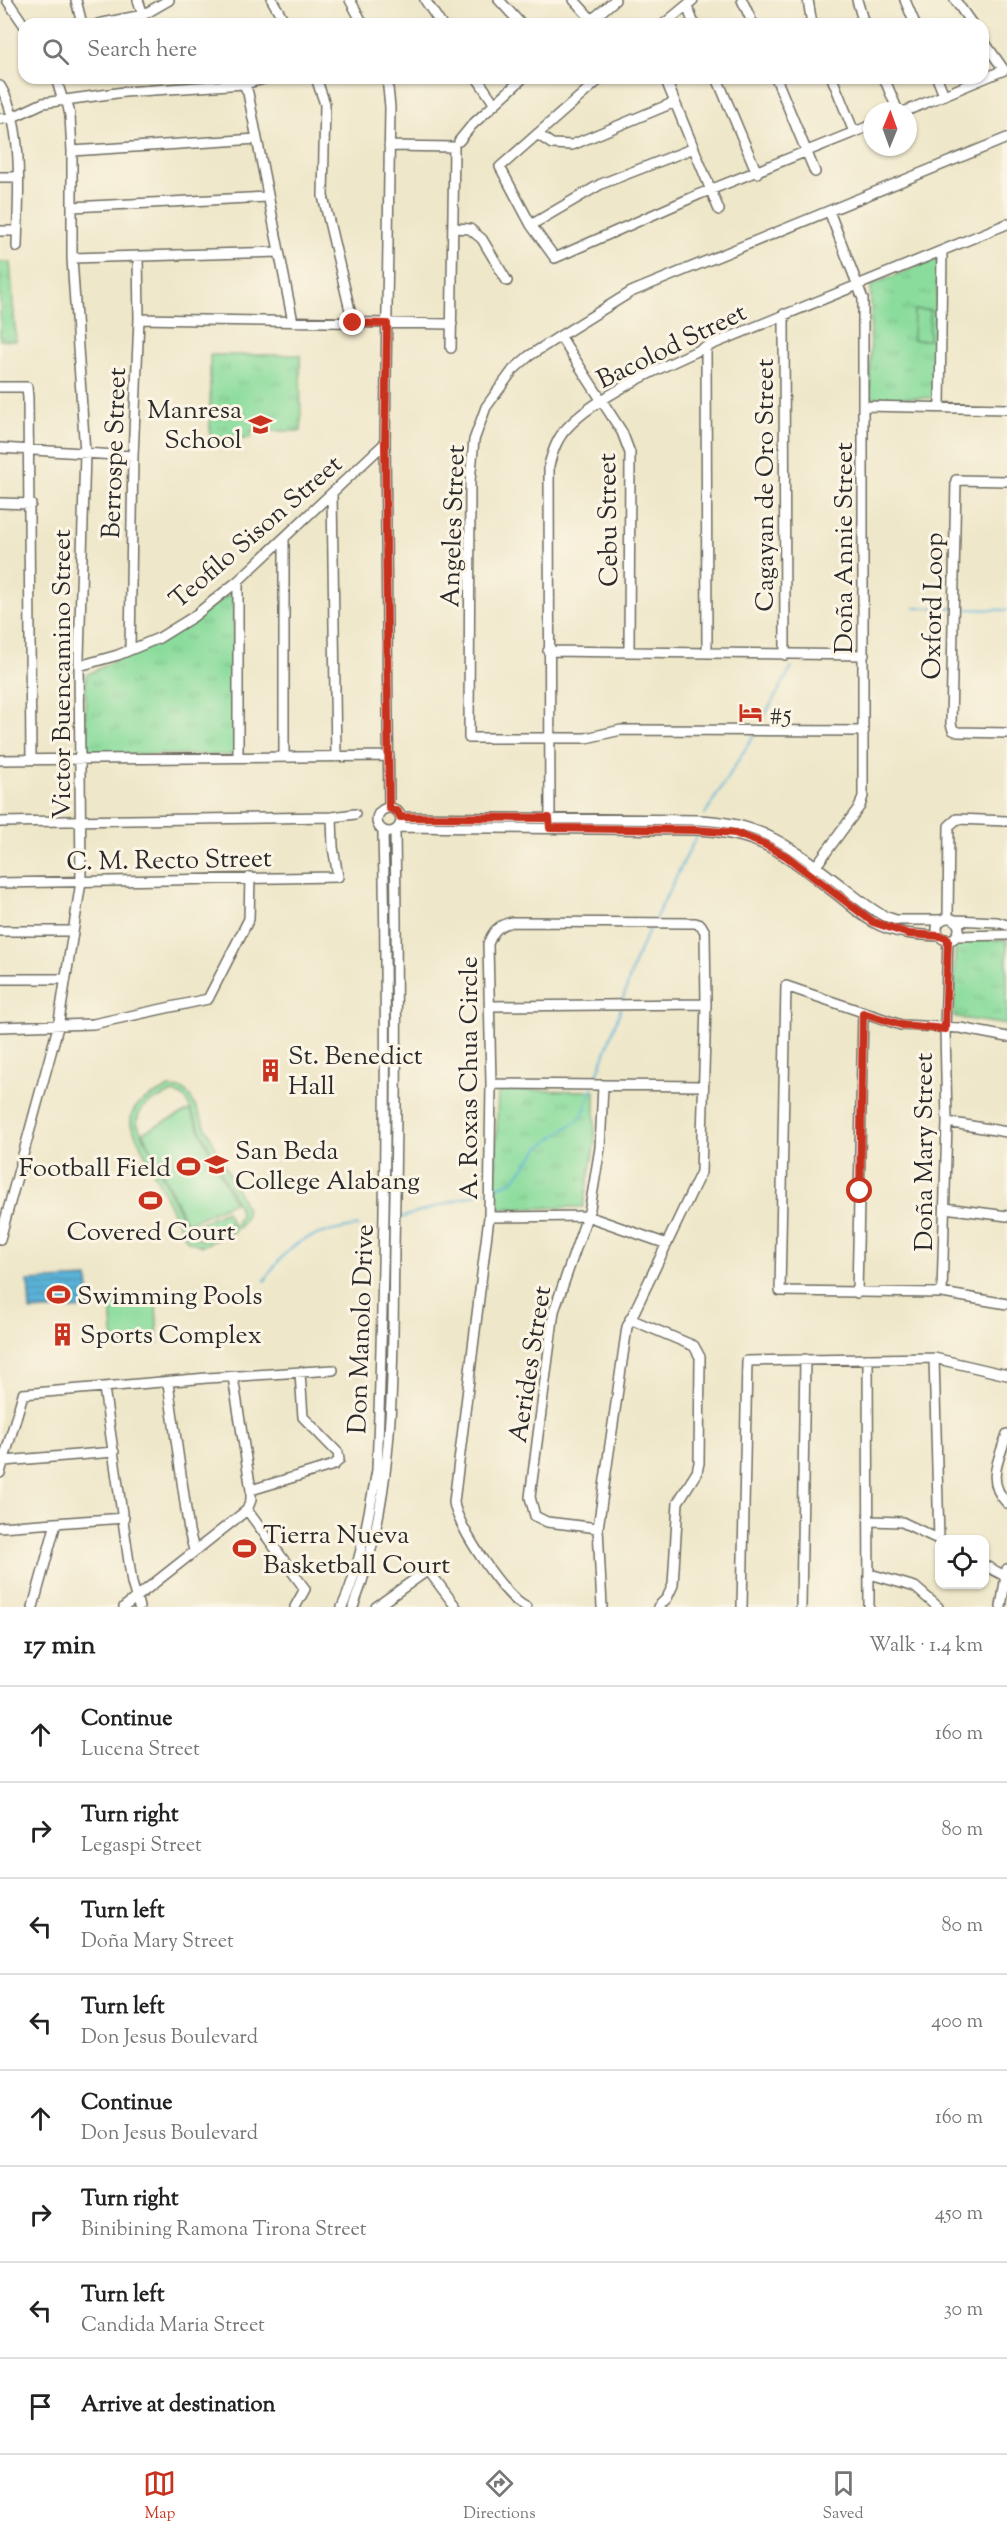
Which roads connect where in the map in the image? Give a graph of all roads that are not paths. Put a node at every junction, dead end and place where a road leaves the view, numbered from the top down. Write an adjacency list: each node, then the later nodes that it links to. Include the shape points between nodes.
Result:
1 (7, 0): 18 (street)
2 (16, 0): 18 (street)
3 (76, 0): 21 (street)
4 (138, 0): 19 (street)
5 (169, 0): 19 (street)
6 (272, 0): 23 (street)
7 (350, 0): 24 (street)
8 (425, 0): 25 (street)
9 (499, 0): 26 (street)
10 (574, 0): 27 (street)
11 (615, 0): 28 (street)
12 (742, 0): 31 (street)
13 (808, 0): 32 (street)
14 (857, 0): 33 (street)
15 (905, 0): 34 (street)
16 (955, 0): 35 (street)
17 (690, 3): 29 (street); 30 (street)
18 (14, 10): 20 (street)
19 (143, 15): 22 (street)
20 (19, 18)
21 (80, 18)
22 (128, 18)
23 (282, 18)
24 (360, 18)
25 (437, 18)
26 (516, 18)
27 (587, 18)
28 (595, 18)
29 (671, 18)
30 (693, 18)
31 (750, 18)
32 (811, 18)
33 (862, 18)
34 (912, 18)
35 (968, 18)
36 (989, 49): 37 (street, via 1004,70)
37 (989, 76)
38 (58, 84): 55 (street, Victor Buencamino Street)
39 (212, 84): 55 (street)
40 (243, 84): 66 (street)
41 (318, 84): 96 (street, via 325,112 323,196)
42 (388, 84): 68 (street)
43 (481, 84): 58 (street)
44 (516, 84): 58 (street)
45 (594, 84): 64 (street)
46 (668, 84): 56 (street)
47 (720, 84): 73 (street)
48 (779, 84): 71 (street)
49 (834, 84): 63 (street)
50 (887, 84): 57 (street)
51 (939, 84): 54 (street)
52 (970, 84): 54 (street)
53 (0, 86): 60 (street)
54 (944, 95): 59 (street)
55 (65, 101): 60 (street, via 43,103); 70 (street, Victor Buencamino Street)
56 (675, 102): 64 (street, via 572,145 552,144); 69 (street)
57 (894, 102)
58 (494, 103): 67 (street)
59 (917, 106)
60 (13, 117): 61 (street); 75 (street)
61 (0, 120)
62 (863, 128): 63 (street)
63 (854, 132): 71 (street)
64 (537, 134): 82 (street, via 500,167)
65 (1007, 138): 80 (street, Angeles Street)
66 (257, 139): 70 (street); 77 (street)
67 (459, 141)
68 (390, 146): 83 (street, via 454,147); 97 (street)
69 (694, 148): 76 (street); 82 (street, via 601,184)
70 (72, 151): 78 (street, Victor Buencamino Street)
71 (807, 152): 72 (street); 73 (street)
72 (815, 172)
73 (757, 173): 76 (street)
74 (0, 177): 75 (street)
75 (17, 177): 85 (street)
76 (711, 190): 79 (street); 82 (street, via 558,258)
77 (268, 197): 78 (street); 88 (street)
78 (72, 207): 90 (street, Victor Buencamino Street)
79 (719, 210)
80 (830, 211): 92 (street, Doña Annie Street); 99 (street, Angeles Street, via 631,292)
81 (1007, 224): 87 (street, Bacolod Street)
82 (531, 225)
83 (455, 228): 91 (street, via 470,229 482,239); 98 (street)
84 (0, 231): 85 (street)
85 (17, 231): 86 (street)
86 (17, 247)
87 (942, 251): 92 (street, Bacolod Street); 105 (street)
88 (279, 252): 89 (street); 95 (street)
89 (138, 256): 90 (street); 94 (street, Berrospe Street)
90 (72, 258): 110 (street, Victor Buencamino Street)
91 (507, 281)
92 (860, 285): 93 (street, Bacolod Street); 104 (street, Doña Annie Street)
93 (784, 314): 100 (street, Bacolod Street); 122 (street, Cagayan de Oro Street)
94 (139, 319): 95 (street); 111 (street, Berrospe Street)
95 (293, 322): 96 (street)
96 (353, 323): 97 (street)
97 (387, 324): 98 (street); 107 (street)
98 (452, 324): 101 (street)
99 (560, 336): 103 (street, Cebu Street); 127 (street, Angeles Street, via 529,356 500,384 479,421 470,456 469,738)
100 (706, 347): 103 (street, Bacolod Street); 121 (street)
101 (451, 348)
102 (0, 387): 109 (street, via 27,387)
103 (601, 402): 119 (street, Bacolod Street, via 566,429 555,445 549,465); 120 (street, Cebu Street, via 622,432 630,453)
104 (864, 405): 105 (street); 123 (street, Doña Annie Street)
105 (940, 407): 106 (street)
106 (1007, 409)
107 (385, 443): 113 (street, Teofilo Sison Street); 128 (street)
108 (0, 448): 109 (street)
109 (30, 449): 110 (street); 115 (street)
110 (85, 453): 111 (street); 124 (street, Victor Buencamino Street)
111 (133, 456): 118 (street, Berrospe Street)
112 (1007, 481): 126 (street, Oxford Loop, via 956,480 951,724 958,732)
113 (332, 494): 116 (street, Teofilo Sison Street); 131 (street)
114 (0, 503): 115 (street)
115 (31, 504): 132 (street)
116 (284, 538): 117 (street, Teofilo Sison Street); 130 (street)
117 (238, 581): 118 (street, Teofilo Sison Street, via 182,624); 129 (street)
118 (130, 650): 124 (street, Teofilo Sison Street)
119 (548, 651): 120 (street); 127 (street, Bacolod Street)
120 (629, 651): 121 (street)
121 (707, 653): 122 (street)
122 (785, 655): 123 (street)
123 (864, 655): 125 (street, Doña Annie Street)
124 (79, 666): 133 (street, Victor Buencamino Street)
125 (864, 731): 127 (street, Angeles Street, via 621,730 593,738); 145 (street, Doña Annie Street, via 862,801)
126 (1007, 733)
127 (549, 738): 142 (street, Bacolod Street)
128 (389, 756): 131 (street); 135 (street)
129 (238, 757): 130 (street); 133 (street)
130 (284, 758): 131 (street)
131 (336, 758)
132 (31, 759): 133 (street); 134 (street)
133 (80, 759): 141 (street, Victor Buencamino Street)
134 (0, 760)
135 (389, 808): 138 (street); 144 (street, via 383,809 376,821)
136 (355, 814): 137 (street)
137 (332, 817): 141 (street); 146 (street, C. M. Recto Street, via 338,877)
138 (400, 817): 142 (street); 143 (street)
139 (1007, 821): 149 (street, via 957,819 949,826)
140 (0, 822): 141 (street)
141 (81, 822): 147 (street, Victor Buencamino Street)
142 (550, 823): 143 (street); 145 (street, via 735,833)
143 (397, 829): 144 (street); 163 (street, Don Manolo Drive)
144 (383, 832): 162 (street, Don Manolo Drive)
145 (813, 870): 150 (street, via 876,912); 152 (street, via 873,922)
146 (250, 878): 147 (street, C. M. Recto Street); 164 (street, via 249,919 208,999 93,1024)
147 (81, 882): 148 (street, C. M. Recto Street); 154 (street, Victor Buencamino Street)
148 (0, 883)
149 (948, 919): 150 (street); 151 (street); 156 (street, via 958,926); 156 (street, via 937,928)
150 (896, 920): 152 (street)
151 (1007, 925): 155 (street)
152 (894, 930): 156 (street)
153 (0, 931): 154 (street)
154 (73, 931): 158 (street, Victor Buencamino Street)
155 (1006, 935): 156 (street)
156 (948, 937): 166 (street, Doña Mary Street)
157 (0, 979): 158 (street)
158 (65, 979): 164 (street, Victor Buencamino Street)
159 (706, 1004): 160 (street); 160 (street, A. Roxas Chua Circle, via 705,932 701,925 512,922 492,934 488,944); 170 (street, A. Roxas Chua Circle)
160 (490, 1006): 168 (street, A. Roxas Chua Circle)
161 (863, 1013): 166 (street, via 902,1025); 181 (street); 181 (street, via 786,986 780,1291)
162 (385, 1025): 163 (street); 174 (street, Don Manolo Drive)
163 (397, 1025): 173 (street, Don Manolo Drive)
164 (58, 1027): 165 (street); 179 (street, Victor Buencamino Street)
165 (0, 1028)
166 (945, 1029): 167 (street); 171 (street, Doña Mary Street)
167 (1007, 1037)
168 (491, 1084): 169 (street); 178 (street, A. Roxas Chua Circle)
169 (597, 1086): 170 (street); 176 (street, Aerides Street, via 600,1148)
170 (703, 1086): 180 (street, A. Roxas Chua Circle, via 701,1172)
171 (947, 1122): 172 (street); 175 (street, Doña Mary Street)
172 (1007, 1132)
173 (396, 1137): 174 (street); 186 (street, Don Manolo Drive)
174 (386, 1138): 185 (street, Don Manolo Drive)
175 (945, 1208): 177 (street); 182 (street, Doña Mary Street)
176 (587, 1216): 178 (street); 180 (street); 208 (street, Aerides Street, via 554,1311 530,1497 536,1516 547,1522)
177 (1007, 1216)
178 (489, 1217): 224 (street, A. Roxas Chua Circle, via 454,1510 492,1572 512,1597)
179 (0, 1239)
180 (667, 1244): 184 (street, A. Roxas Chua Circle)
181 (857, 1293): 182 (street)
182 (942, 1293): 183 (street)
183 (1007, 1304)
184 (630, 1319): 208 (street, A. Roxas Chua Circle); 226 (street, via 694,1346 700,1357 699,1463 678,1502 673,1585)
185 (382, 1349): 186 (street); 202 (street, Don Manolo Drive)
186 (392, 1352): 202 (street, Don Manolo Drive, via 387,1472)
187 (934, 1358): 189 (street); 192 (street); 209 (street)
188 (805, 1359): 189 (street); 227 (street, via 747,1361); 228 (street)
189 (868, 1359): 205 (street)
190 (333, 1370): 191 (street)
191 (300, 1373): 193 (street); 200 (street, via 303,1417 338,1453 339,1460 334,1465)
192 (1007, 1376)
193 (232, 1377): 194 (street); 200 (street)
194 (168, 1383): 195 (street); 211 (street)
195 (104, 1388): 197 (street); 198 (street, via 23,1394)
196 (1007, 1434): 201 (street, via 994,1478 998,1494)
197 (114, 1452): 198 (street); 204 (street)
198 (3, 1461): 199 (street)
199 (0, 1473)
200 (251, 1490): 203 (street)
201 (1007, 1503)
202 (376, 1505): 220 (street, Don Manolo Drive); 221 (street, Don Manolo Drive)
203 (247, 1510): 211 (street); 219 (street, via 304,1589)
204 (124, 1518): 206 (street); 215 (street)
205 (870, 1521): 210 (street, via 902,1522); 214 (street)
206 (56, 1523): 207 (street); 216 (street)
207 (0, 1527)
208 (598, 1528): 225 (street, A. Roxas Chua Circle)
209 (939, 1535)
210 (935, 1538)
211 (194, 1550): 215 (street)
212 (989, 1567): 213 (street)
213 (1006, 1573): 231 (street)
214 (870, 1574): 229 (street); 230 (street, via 915,1587)
215 (136, 1597): 217 (street); 218 (street)
216 (33, 1607)
217 (124, 1607)
218 (139, 1607)
219 (295, 1607)
220 (342, 1607)
221 (353, 1607)
222 (376, 1607): 223 (street, via 428,1570)
223 (456, 1607)
224 (526, 1607)
225 (602, 1607)
226 (658, 1607)
227 (742, 1607)
228 (801, 1607)
229 (869, 1607)
230 (938, 1607)
231 (1001, 1607)

